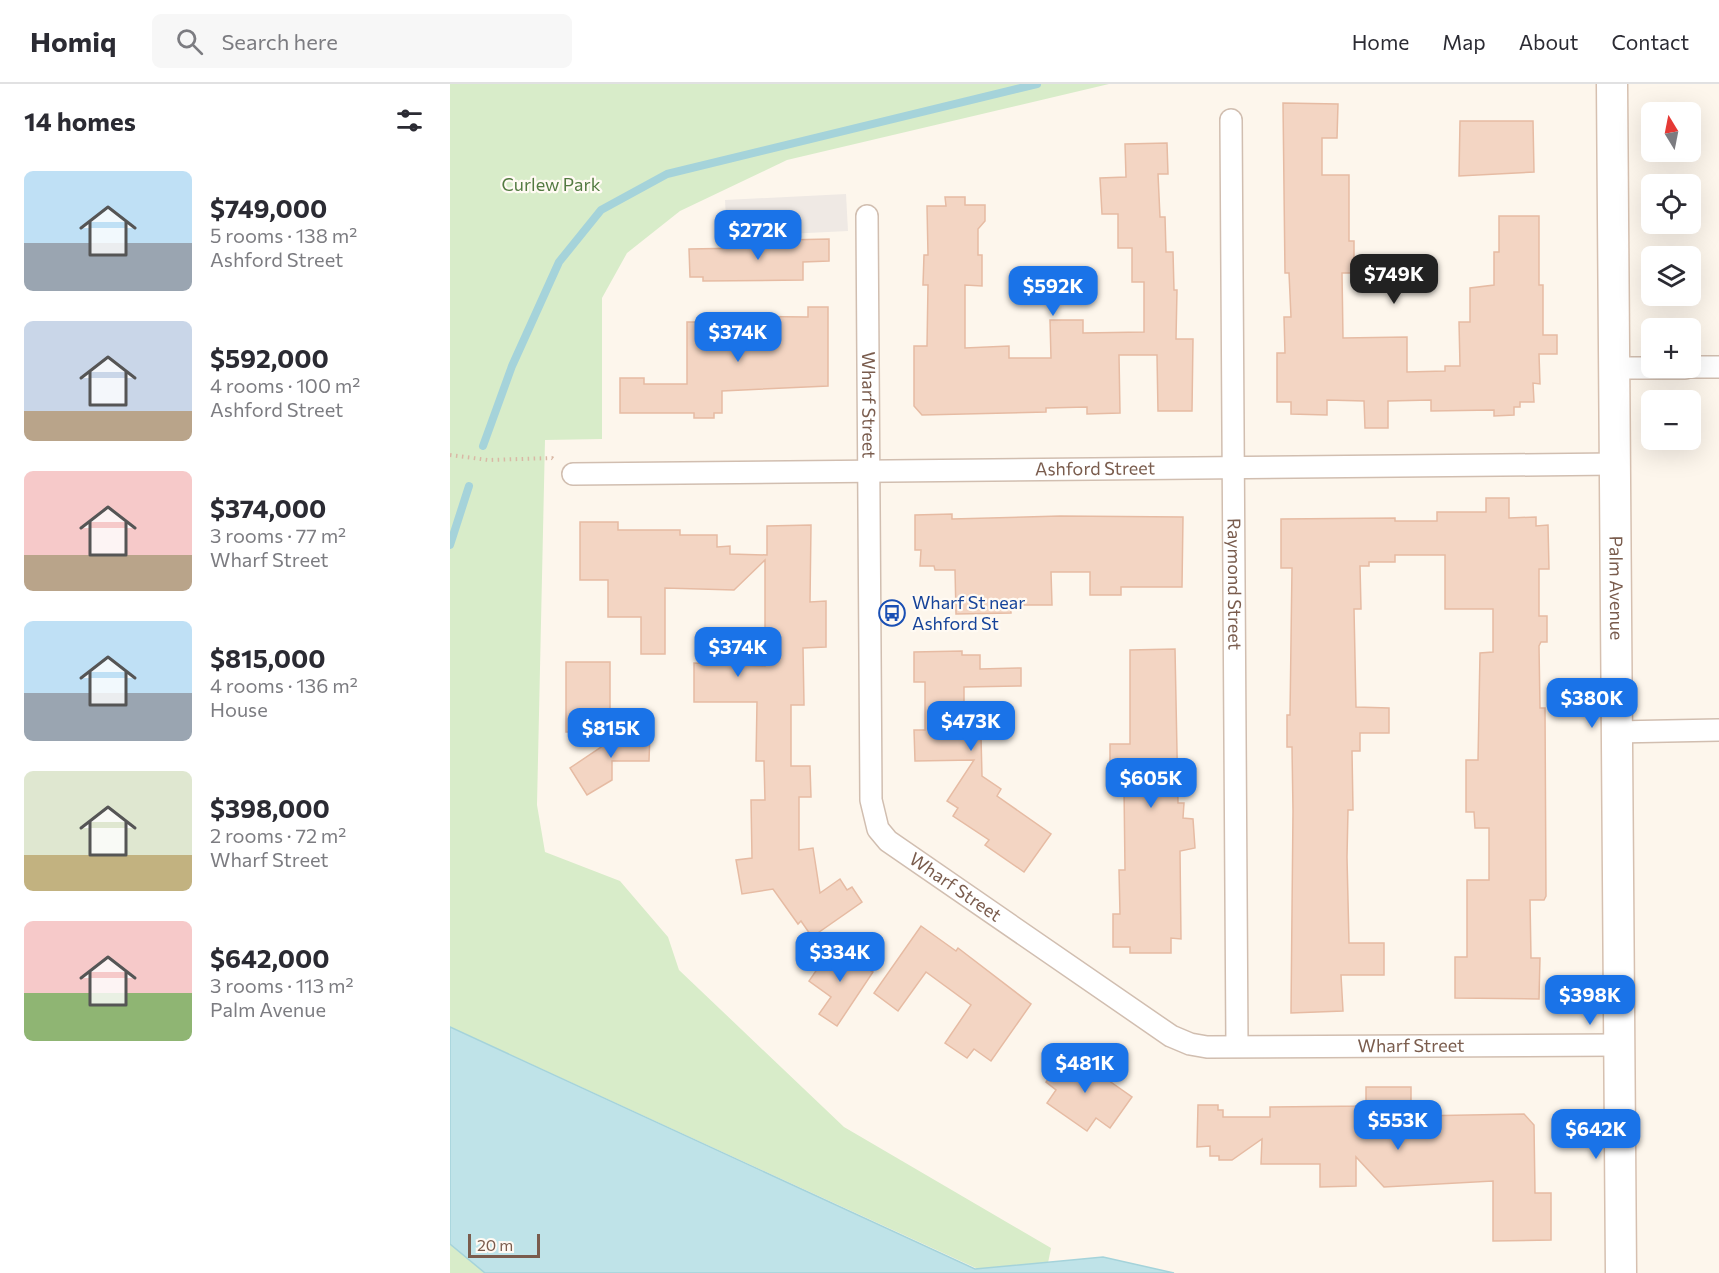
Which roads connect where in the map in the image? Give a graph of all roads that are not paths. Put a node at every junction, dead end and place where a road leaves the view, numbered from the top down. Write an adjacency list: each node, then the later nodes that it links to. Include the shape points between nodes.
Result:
1 (1612, 84): 5 (street, Palm Avenue)
2 (1231, 120): 9 (street, Raymond Street)
3 (867, 216): 10 (street, Wharf Street)
4 (1719, 367): 7 (street)
5 (1616, 368): 6 (street); 8 (street, Palm Avenue)
6 (1641, 368)
7 (1701, 368)
8 (1616, 464): 9 (street, Ashford Street); 13 (street, Palm Avenue)
9 (1233, 468): 10 (street, Ashford Street); 15 (street, Raymond Street)
10 (868, 471): 11 (street, Ashford Street); 15 (street, Wharf Street, via 871,800 878,829 888,841 1171,1036 1207,1047)
11 (573, 474)
12 (1719, 730): 13 (street)
13 (1616, 732): 14 (street, Palm Avenue)
14 (1618, 1045): 15 (street, Wharf Street); 16 (street, Palm Avenue)
15 (1237, 1046)
16 (1622, 1273)

